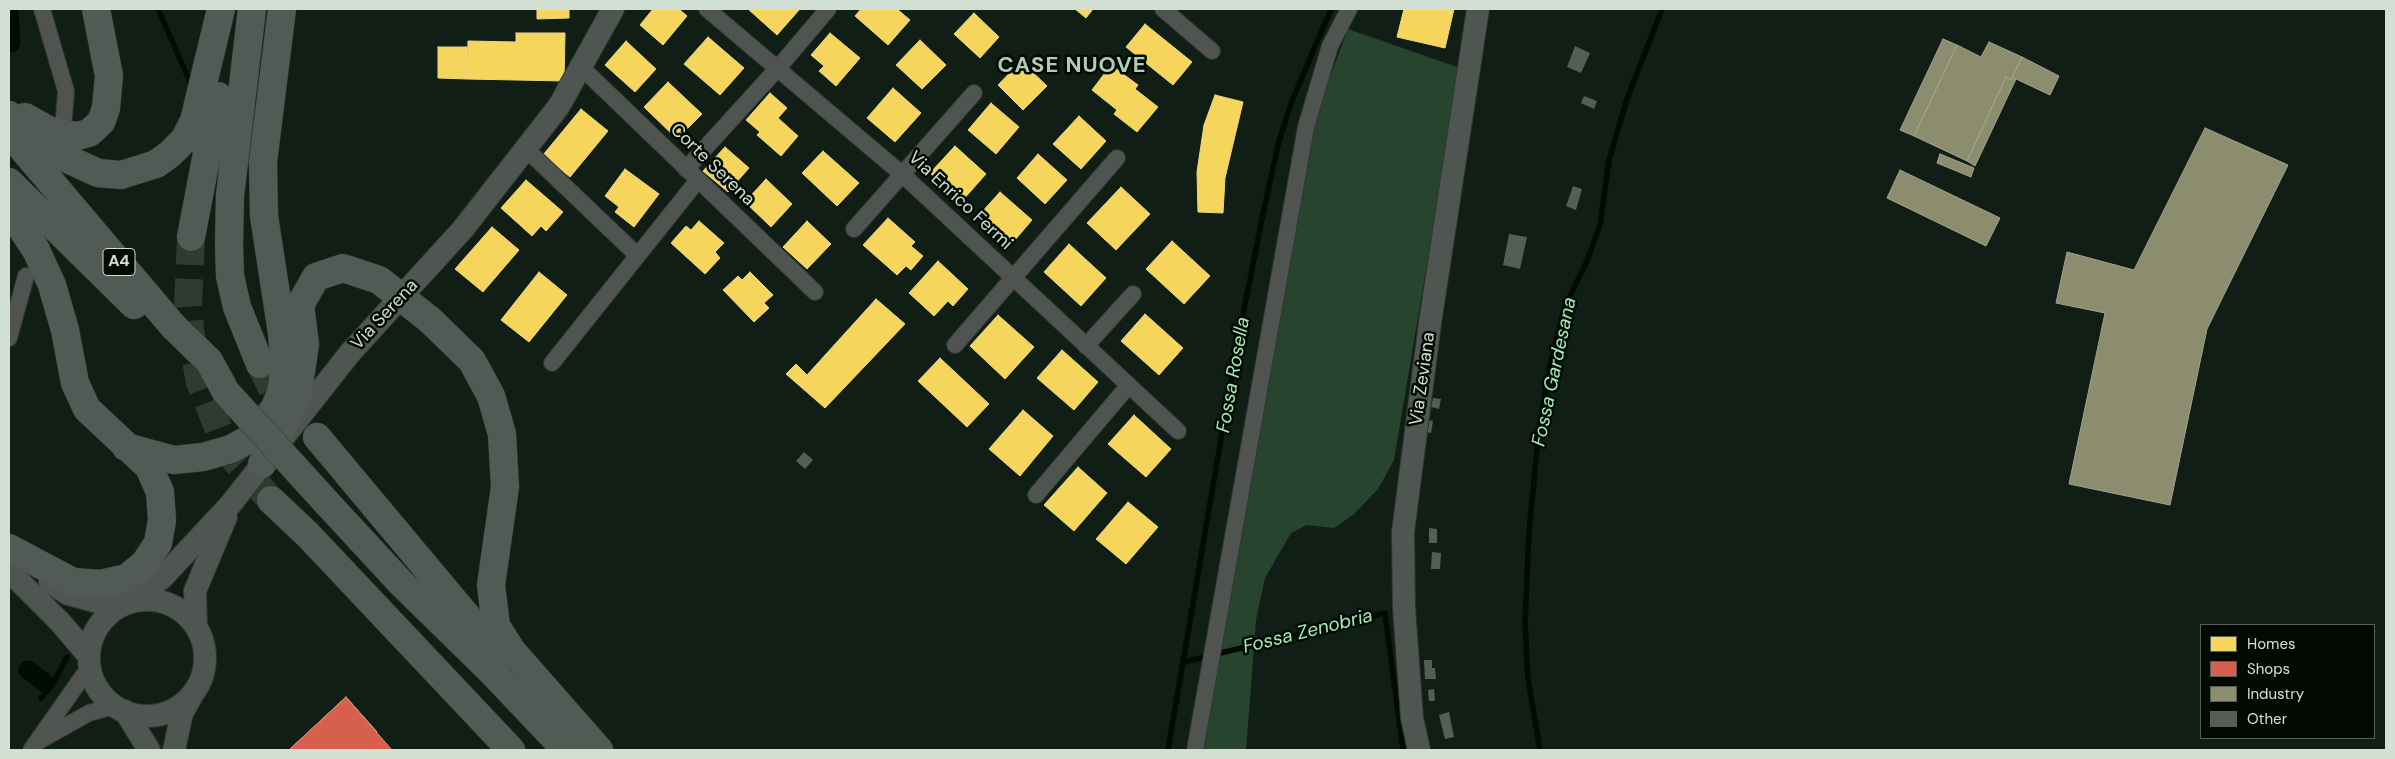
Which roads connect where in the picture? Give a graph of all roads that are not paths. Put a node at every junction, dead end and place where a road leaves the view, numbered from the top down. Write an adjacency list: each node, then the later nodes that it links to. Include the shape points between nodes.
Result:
1 (42, 9): 19 (street, via 66,91)
2 (96, 9): 17 (highway, via 109,76 108,100 101,122 89,133 77,136 52,132)
3 (221, 9): 18 (highway, via 194,122 184,140 156,164 120,175 98,173 50,152)
4 (235, 9): 28 (highway)
5 (252, 9): 39 (highway, via 230,196 228,244 230,276 237,307)
6 (282, 9): 44 (highway, via 263,162 264,216 285,367 281,393 274,409 251,438 231,449 203,457 174,460)
7 (613, 9): 14 (street, Via Serena)
8 (707, 9): 15 (street, Via Enrico Fermi)
9 (828, 9): 15 (street)
10 (1163, 9): 13 (street)
11 (1349, 9): 66 (street, via 1330,46 1306,126)
12 (1479, 9): 67 (street, Via Zeviana, via 1430,323 1404,532 1404,608 1412,718)
13 (1212, 51)
14 (581, 68): 21 (street, Via Serena, via 559,106); 23 (street, Corte Serena)
15 (778, 68): 23 (street); 24 (street, Via Enrico Fermi)
16 (974, 93): 24 (street)
17 (9, 106)
18 (9, 115)
19 (64, 117)
20 (9, 133): 41 (highway, A4, via 173,326 209,361)
21 (526, 149): 29 (street); 34 (street, Via Serena, via 463,229)
22 (1117, 158): 31 (street)
23 (692, 174): 29 (street); 32 (street, Corte Serena)
24 (903, 175): 27 (street); 31 (street, Via Enrico Fermi)
25 (9, 182): 41 (highway, A4)
26 (9, 209): 44 (highway, via 36,250 52,285 75,383 87,409)
27 (854, 229)
28 (191, 237)
29 (638, 255): 38 (street)
30 (26, 276): 35 (street)
31 (1014, 278): 36 (street); 37 (street, Via Enrico Fermi)
32 (815, 292)
33 (1133, 294): 37 (street)
34 (402, 298): 45 (street, Via Serena, via 350,353); 45 (highway, via 379,280 344,268 316,277 300,305 305,344 297,398); 65 (highway, via 472,361 491,396 502,434 505,487 491,585 496,626 512,651)
35 (9, 338)
36 (955, 345)
37 (1086, 346): 40 (street, Via Enrico Fermi)
38 (552, 363)
39 (260, 364)
40 (1129, 385): 42 (street, Via Enrico Fermi); 46 (street)
41 (226, 392): 52 (highway, A4, bridge)
42 (1178, 431)
43 (317, 437): 64 (highway, via 486,640)
44 (126, 447): 49 (highway, via 149,467 160,492 162,520 158,543 145,563 127,578 101,584 73,582)
45 (262, 464): 48 (street, Via Serena)
46 (1036, 495)
47 (271, 500): 61 (highway)
48 (230, 504): 53 (street, Via Serena, via 162,578); 54 (street, via 195,591)
49 (9, 548)
50 (9, 557): 53 (street, via 68,594 101,603)
51 (9, 571): 55 (street, via 60,622)
52 (402, 584): 62 (highway); 63 (highway)
53 (130, 602): 54 (street, via 151,600 168,604 184,612); 55 (street, via 112,612 100,624 92,639)
54 (196, 626): 56 (street, via 204,642 205,661 201,679)
55 (90, 661): 57 (street, via 98,688); 58 (street)
56 (192, 695): 57 (street, via 178,707 161,714 143,715); 60 (street, via 182,713)
57 (120, 709): 58 (street, via 89,713); 59 (street)
58 (34, 746)
59 (149, 750)
60 (174, 750)
61 (511, 750)
62 (546, 750)
63 (566, 750)
64 (586, 750)
65 (599, 750)
66 (1195, 750)
67 (1419, 750)

